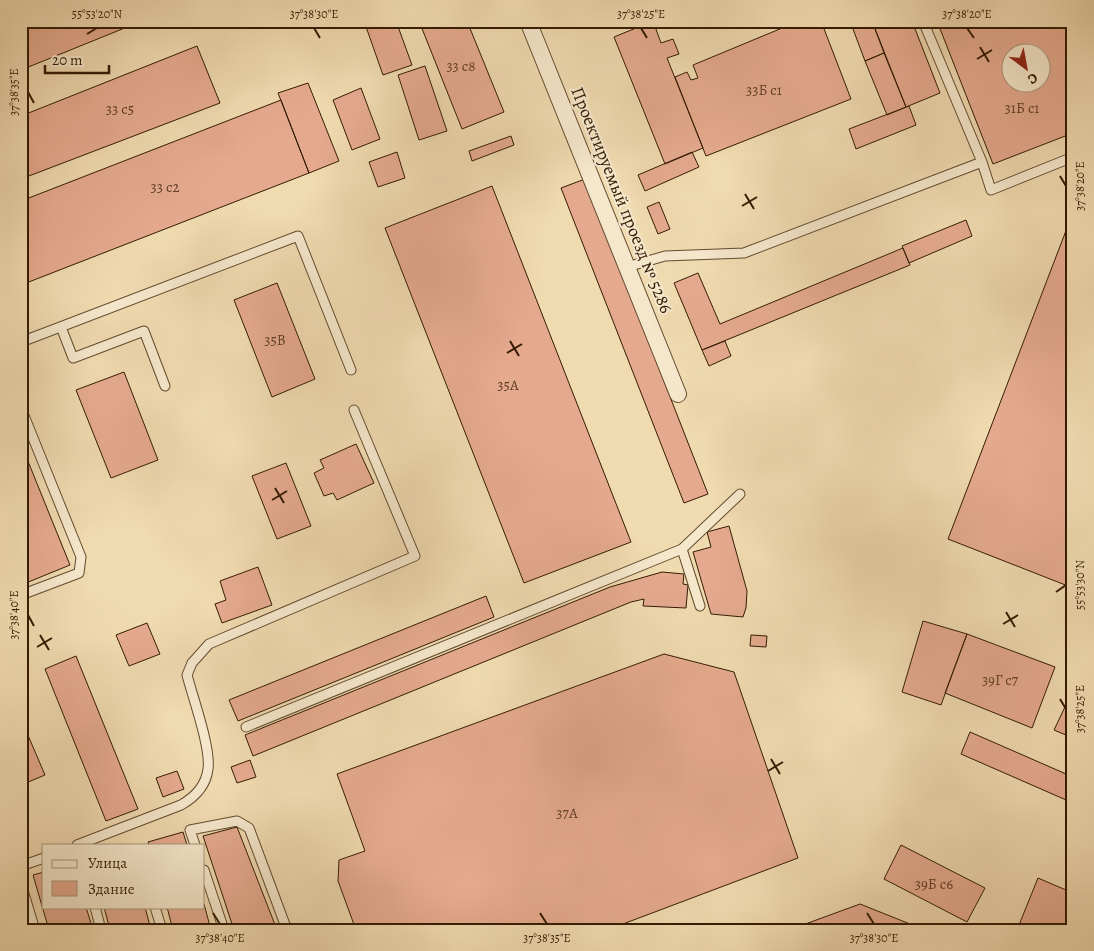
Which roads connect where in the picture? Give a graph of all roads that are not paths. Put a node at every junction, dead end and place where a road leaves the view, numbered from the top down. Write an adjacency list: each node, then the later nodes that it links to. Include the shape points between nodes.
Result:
1 (528, 21): 5 (street, Проектируемый проезд № 5286)
2 (923, 21): 4 (lane)
3 (1073, 157): 4 (lane, via 991,190)
4 (982, 162): 5 (lane, via 744,254 665,256)
5 (627, 267): 10 (street, Проектируемый проезд № 5286)
6 (61, 326): 7 (lane); 8 (lane, via 298,236); 9 (lane, via 73,358 144,331)
7 (21, 342)
8 (351, 370)
9 (165, 386)
10 (678, 394)
11 (21, 408): 15 (lane, via 81,557 79,573)
12 (354, 410): 18 (lane, via 415,556 209,644 192,663 187,675 207,752 208,769 202,787 182,805)
13 (740, 494): 14 (lane)
14 (682, 549): 16 (lane); 17 (lane)
15 (21, 595)
16 (700, 606)
17 (246, 727)
18 (80, 844)
19 (195, 844): 30 (lane, via 190,830 237,821 248,828)
20 (42, 859): 21 (lane)
21 (21, 866)
22 (205, 873): 29 (lane)
23 (22, 887): 26 (lane)
24 (94, 908): 27 (lane)
25 (155, 908): 28 (lane)
26 (35, 930)
27 (101, 930)
28 (162, 930)
29 (224, 930)
30 (287, 930)

